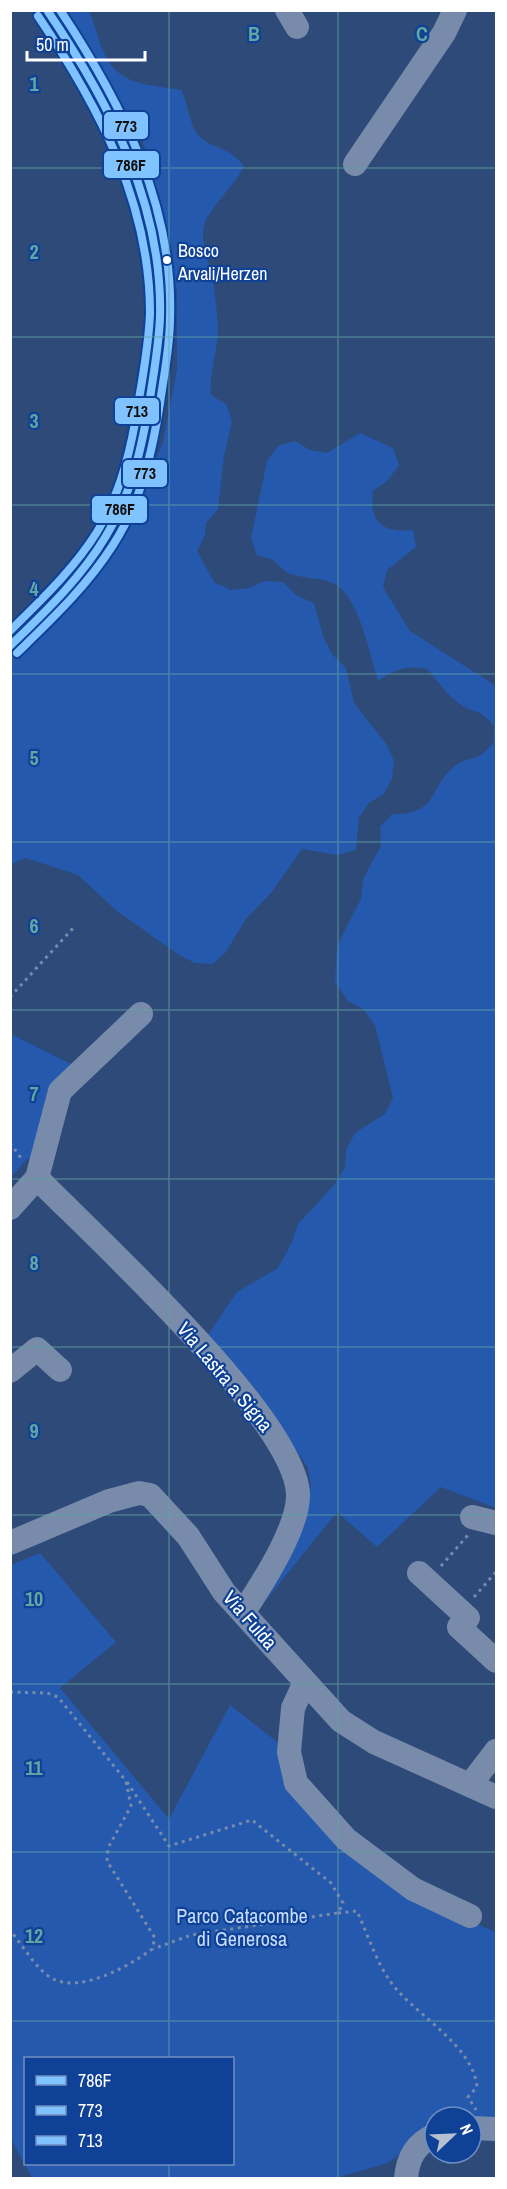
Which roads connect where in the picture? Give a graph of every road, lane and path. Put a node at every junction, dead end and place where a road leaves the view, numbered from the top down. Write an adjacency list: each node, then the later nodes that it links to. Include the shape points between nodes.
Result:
1 (47, 10): 4 (street, via 102,96 130,160 151,235 159,279 160,315 144,434 115,521 79,573)
2 (455, 10): 3 (street, via 444,33)
3 (355, 164)
4 (10, 646)
5 (75, 926): 6 (path)
6 (10, 997)
7 (141, 1014): 8 (street, via 60,1090)
8 (37, 1178): 9 (street); 17 (street, Via Lastra a Signa, via 198,1341 267,1424 291,1466 297,1486 296,1510 270,1569)
9 (10, 1208)
10 (60, 1370): 11 (street, via 37,1348)
11 (10, 1371)
12 (484, 1520): 15 (path)
13 (10, 1543): 17 (street, Via Fulda, via 109,1501 139,1493 150,1495 188,1536 224,1592)
14 (496, 1572): 16 (path)
15 (423, 1577): 16 (street)
16 (461, 1611): 18 (street, via 468,1618 459,1627)
17 (243, 1613): 19 (street, Via Fulda)
18 (496, 1661)
19 (305, 1682): 23 (street, Via Fulda, via 332,1713 363,1736); 26 (street, via 292,1708 289,1752 296,1783 346,1839 413,1889)
20 (10, 1692): 22 (path, via 58,1697)
21 (496, 1751): 23 (street)
22 (126, 1781): 25 (path, via 169,1846 252,1820 331,1883 343,1903); 28 (path, via 131,1806 108,1848 108,1861 155,1938)
23 (470, 1785): 24 (street, Via Fulda)
24 (496, 1797)
25 (338, 1913): 28 (path, via 191,1935); 29 (path, via 357,1911 388,1979 453,2042 476,2077 477,2087 468,2097)
26 (470, 1916)
27 (10, 1929): 28 (path, via 53,1978 70,1982 108,1974)
28 (152, 1949)
29 (472, 2105)
30 (423, 2144): 31 (street, via 414,2151)
31 (406, 2178)

